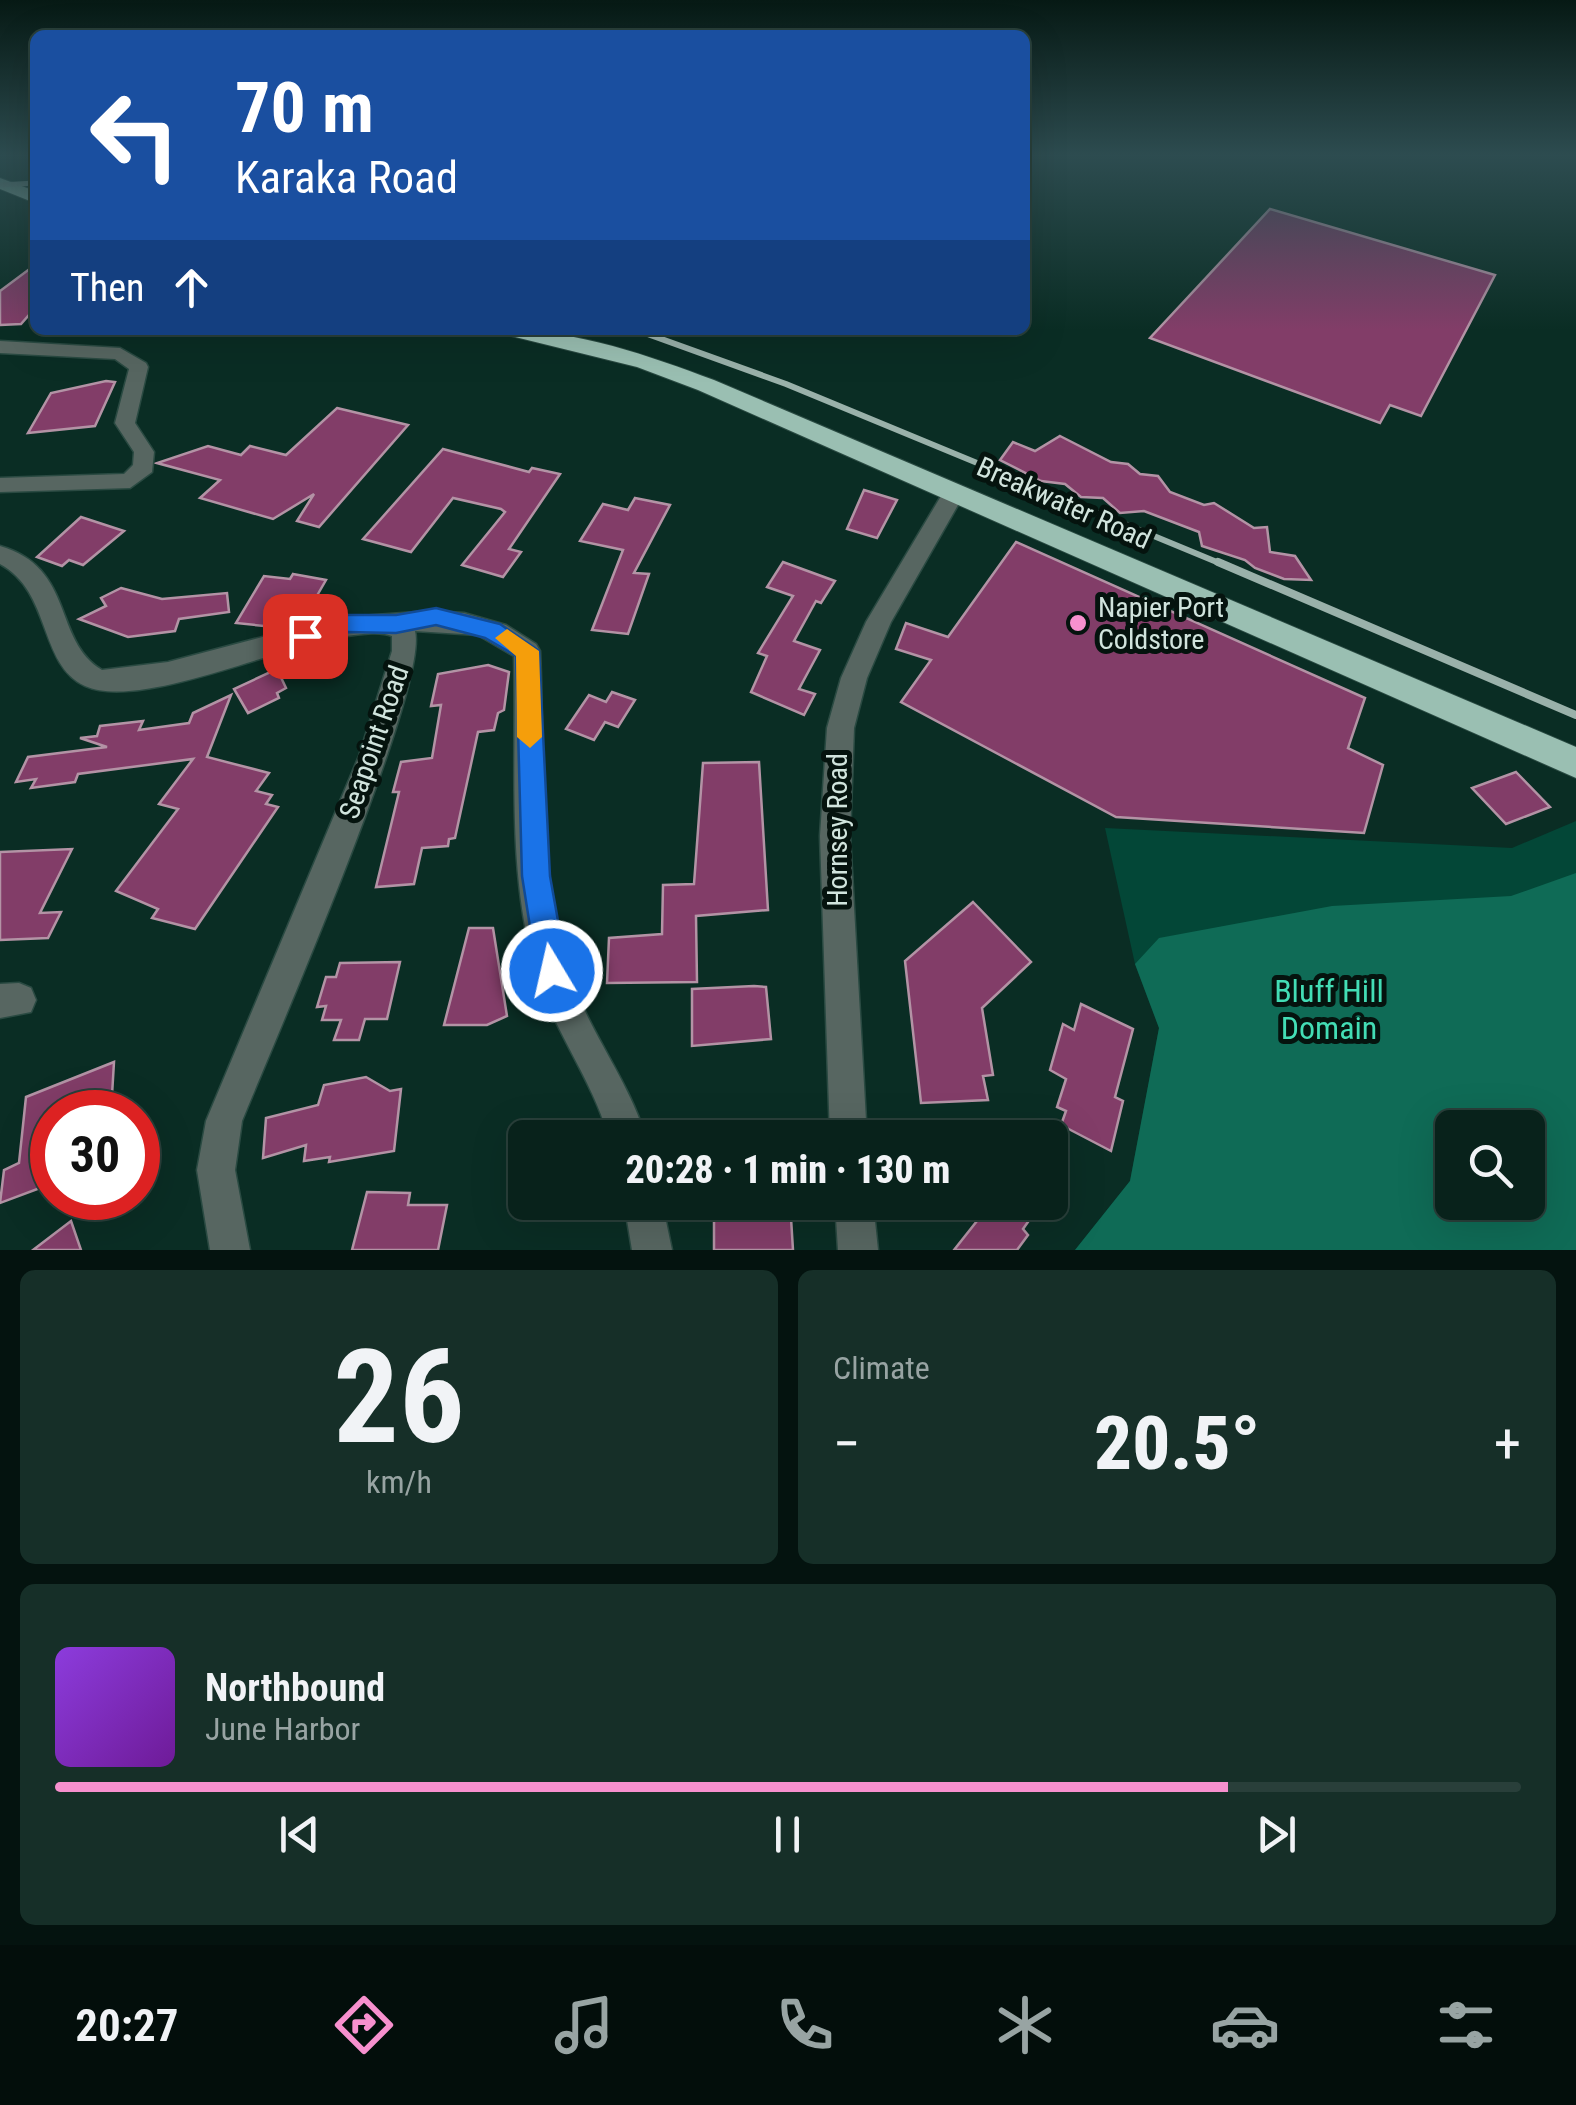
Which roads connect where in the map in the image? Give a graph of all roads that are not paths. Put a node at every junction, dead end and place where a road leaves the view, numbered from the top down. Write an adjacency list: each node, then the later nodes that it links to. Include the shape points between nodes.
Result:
1 (535, 335): 4 (highway, Breakwater Road, via 691,379)
2 (0, 348): 3 (street, via 133,359 139,368 126,423 144,452 144,467 130,481)
3 (0, 486)
4 (956, 491): 7 (highway, Breakwater Road); 9 (street, Hornsey Road, via 856,672 837,740 833,783)
5 (0, 554): 6 (street, Seapoint Road, via 35,572 76,662 105,681 186,671 347,624)
6 (396, 624): 8 (street, via 452,618 528,651 536,876 552,971); 12 (street, Seapoint Road, via 405,651 374,756 224,1122 216,1170)
7 (1576, 762)
8 (624, 1120)
9 (848, 1120)
10 (646, 1220): 13 (street)
11 (856, 1220): 14 (street)
12 (230, 1250)
13 (652, 1250)
14 (858, 1250)

